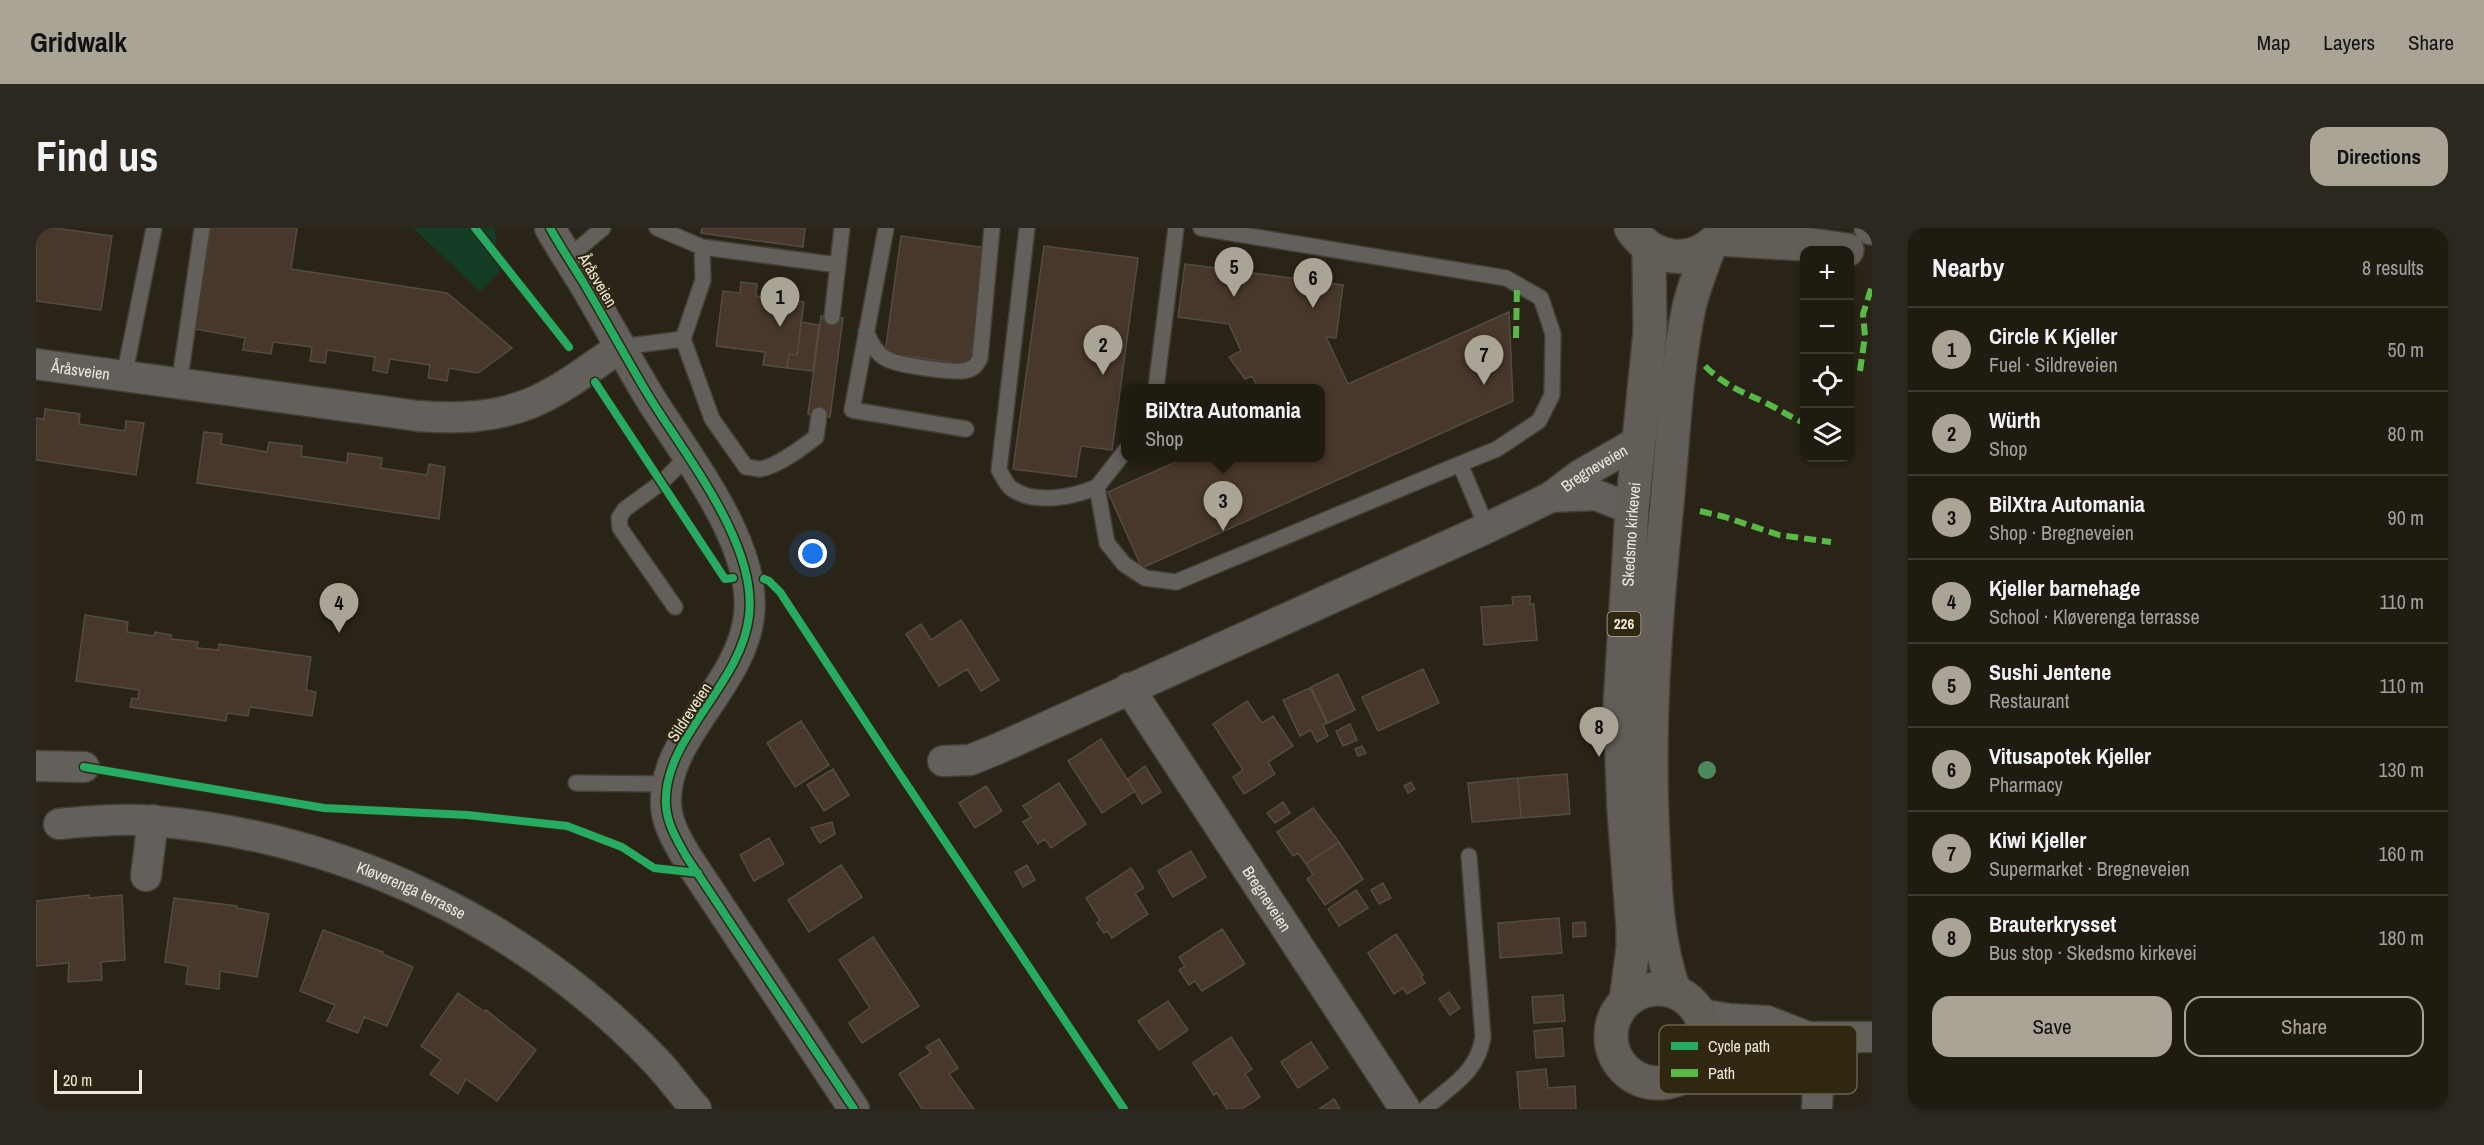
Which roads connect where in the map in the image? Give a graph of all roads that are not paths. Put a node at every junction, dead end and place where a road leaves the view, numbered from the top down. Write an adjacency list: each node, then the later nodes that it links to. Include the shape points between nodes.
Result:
1 (154, 228): 25 (lane, Åråsveien)
2 (550, 228): 18 (street, Åråsveien)
3 (603, 228): 18 (lane)
4 (657, 228): 15 (lane)
5 (842, 228): 19 (lane)
6 (886, 228): 21 (lane)
7 (992, 228): 21 (lane, via 980,358 975,367 966,371 887,360)
8 (1027, 228): 34 (lane, via 999,470 1010,488 1027,497 1075,496)
9 (1176, 228): 26 (lane)
10 (1201, 228): 33 (lane, via 1506,278 1541,298 1553,334 1552,395 1539,421 1497,449)
11 (202, 229): 27 (lane)
12 (1640, 238): 13 (highway, via 1673,257 1698,254); 30 (highway, Skedsmo kirkevei / 226, via 1650,332)
13 (1717, 238): 14 (highway); 49 (highway, Skedsmo kirkevei / 226, via 1690,304 1679,371 1651,702 1651,804 1658,927)
14 (1817, 246)
15 (702, 247): 19 (lane); 22 (lane, via 703,280)
16 (1854, 251): 17 (highway)
17 (1872, 252)
18 (568, 257): 23 (street, Åråsveien)
19 (838, 266): 20 (lane)
20 (832, 317)
21 (866, 332): 29 (lane, via 852,410)
22 (683, 339): 23 (lane); 28 (lane, via 712,419 746,467 760,469 807,444 816,437)
23 (621, 347): 27 (street, Åråsveien, via 532,403 502,412 455,418); 32 (street, Sildreveien)
24 (36, 364): 25 (street, Åråsveien)
25 (124, 377): 27 (street, Åråsveien)
26 (1156, 384)
27 (179, 385)
28 (819, 415)
29 (966, 429)
30 (1639, 441): 35 (street, Bregneveien); 36 (highway, Skedsmo kirkevei / 226)
31 (1121, 455): 34 (lane)
32 (687, 457): 38 (lane, via 619,518 620,528); 44 (street, Sildreveien, via 730,529 751,598 737,658 680,750)
33 (1460, 464): 34 (lane, via 1176,582 1145,578 1118,557 1107,543); 37 (lane)
34 (1097, 487)
35 (1551, 497): 36 (street, Bregneveien, via 1596,495); 37 (street, Bregneveien)
36 (1632, 509): 50 (highway, Skedsmo kirkevei / 226, via 1620,706 1633,928)
37 (1487, 528): 39 (street, Bregneveien)
38 (675, 607)
39 (1129, 688): 40 (street, Bregneveien, via 970,760); 59 (street, Bregneveien)
40 (943, 761)
41 (36, 766): 42 (street)
42 (84, 767)
43 (576, 783): 44 (lane)
44 (667, 784): 58 (street, Sildreveien, via 666,806 676,839)
45 (153, 820): 46 (street, Kløverenga terrasse); 48 (street); 57 (street, Kløverenga terrasse, via 204,826 315,850 445,903 502,934 580,991 652,1057)
46 (59, 824)
47 (1469, 856): 60 (lane, via 1482,1044 1476,1063 1466,1075)
48 (146, 876)
49 (1674, 992): 50 (highway, via 1649,990); 51 (highway, via 1693,1004)
50 (1626, 1001): 54 (highway, 226, via 1617,1012 1610,1039 1617,1060)
51 (1700, 1014): 52 (highway); 53 (street)
52 (1703, 1025)
53 (1779, 1025)
54 (1631, 1076): 55 (highway); 61 (highway, 226)
55 (1659, 1084)
56 (1816, 1094): 62 (street)
57 (696, 1109)
58 (854, 1109)
59 (1405, 1109)
60 (1425, 1109)
61 (1641, 1109)
62 (1817, 1109)

